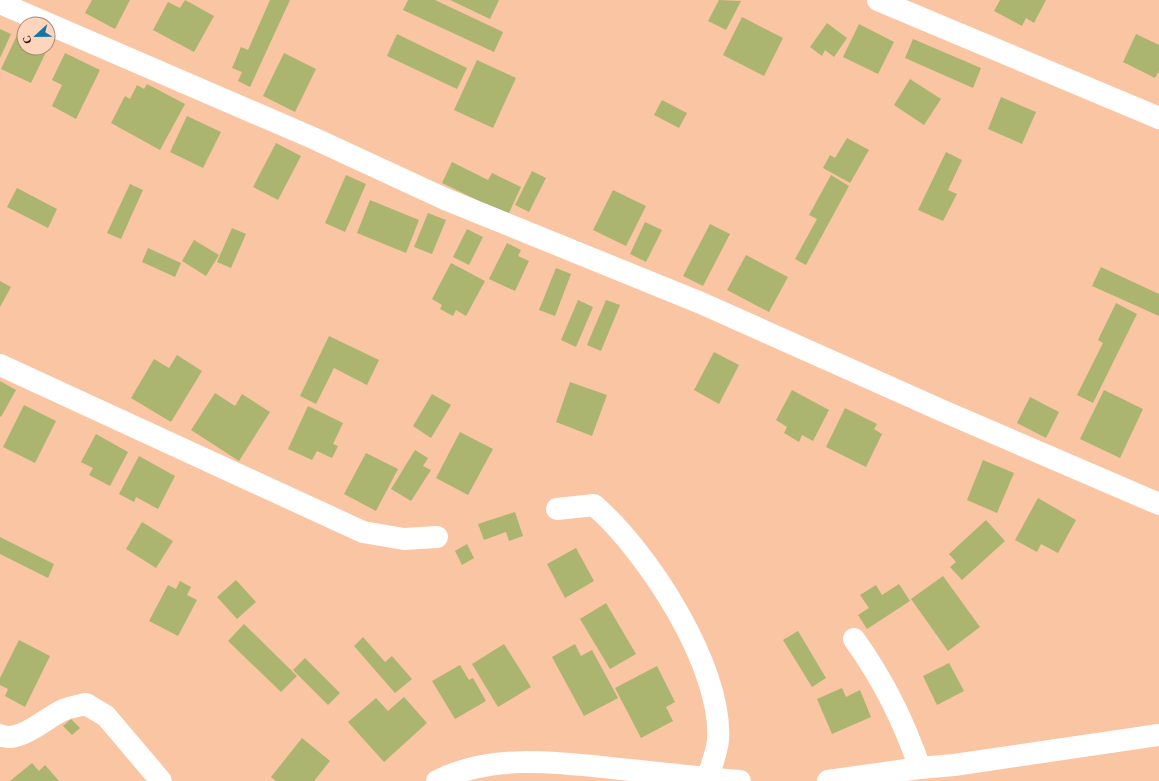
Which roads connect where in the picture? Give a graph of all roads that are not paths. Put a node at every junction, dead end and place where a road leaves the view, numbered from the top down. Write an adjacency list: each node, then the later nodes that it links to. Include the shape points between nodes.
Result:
1 (878, 0): 3 (street)
2 (0, 3): 5 (street, via 313,138 445,199 701,303)
3 (1159, 118)
4 (0, 365): 7 (street, via 363,532 404,539)
5 (1159, 504)
6 (557, 510): 13 (street, via 594,505 600,510 645,563 679,613 703,664 716,708 718,740)
7 (437, 537)
8 (854, 639): 11 (street, via 876,670 905,727)
9 (0, 735): 14 (street, via 6,738 16,737 63,710 86,704 106,716)
10 (1159, 735): 12 (street)
11 (920, 768): 12 (street); 17 (street)
12 (954, 773)
13 (708, 778): 15 (street, via 561,763 510,763 477,767); 16 (street)
14 (161, 781)
15 (437, 781)
16 (740, 781)
17 (828, 781)

